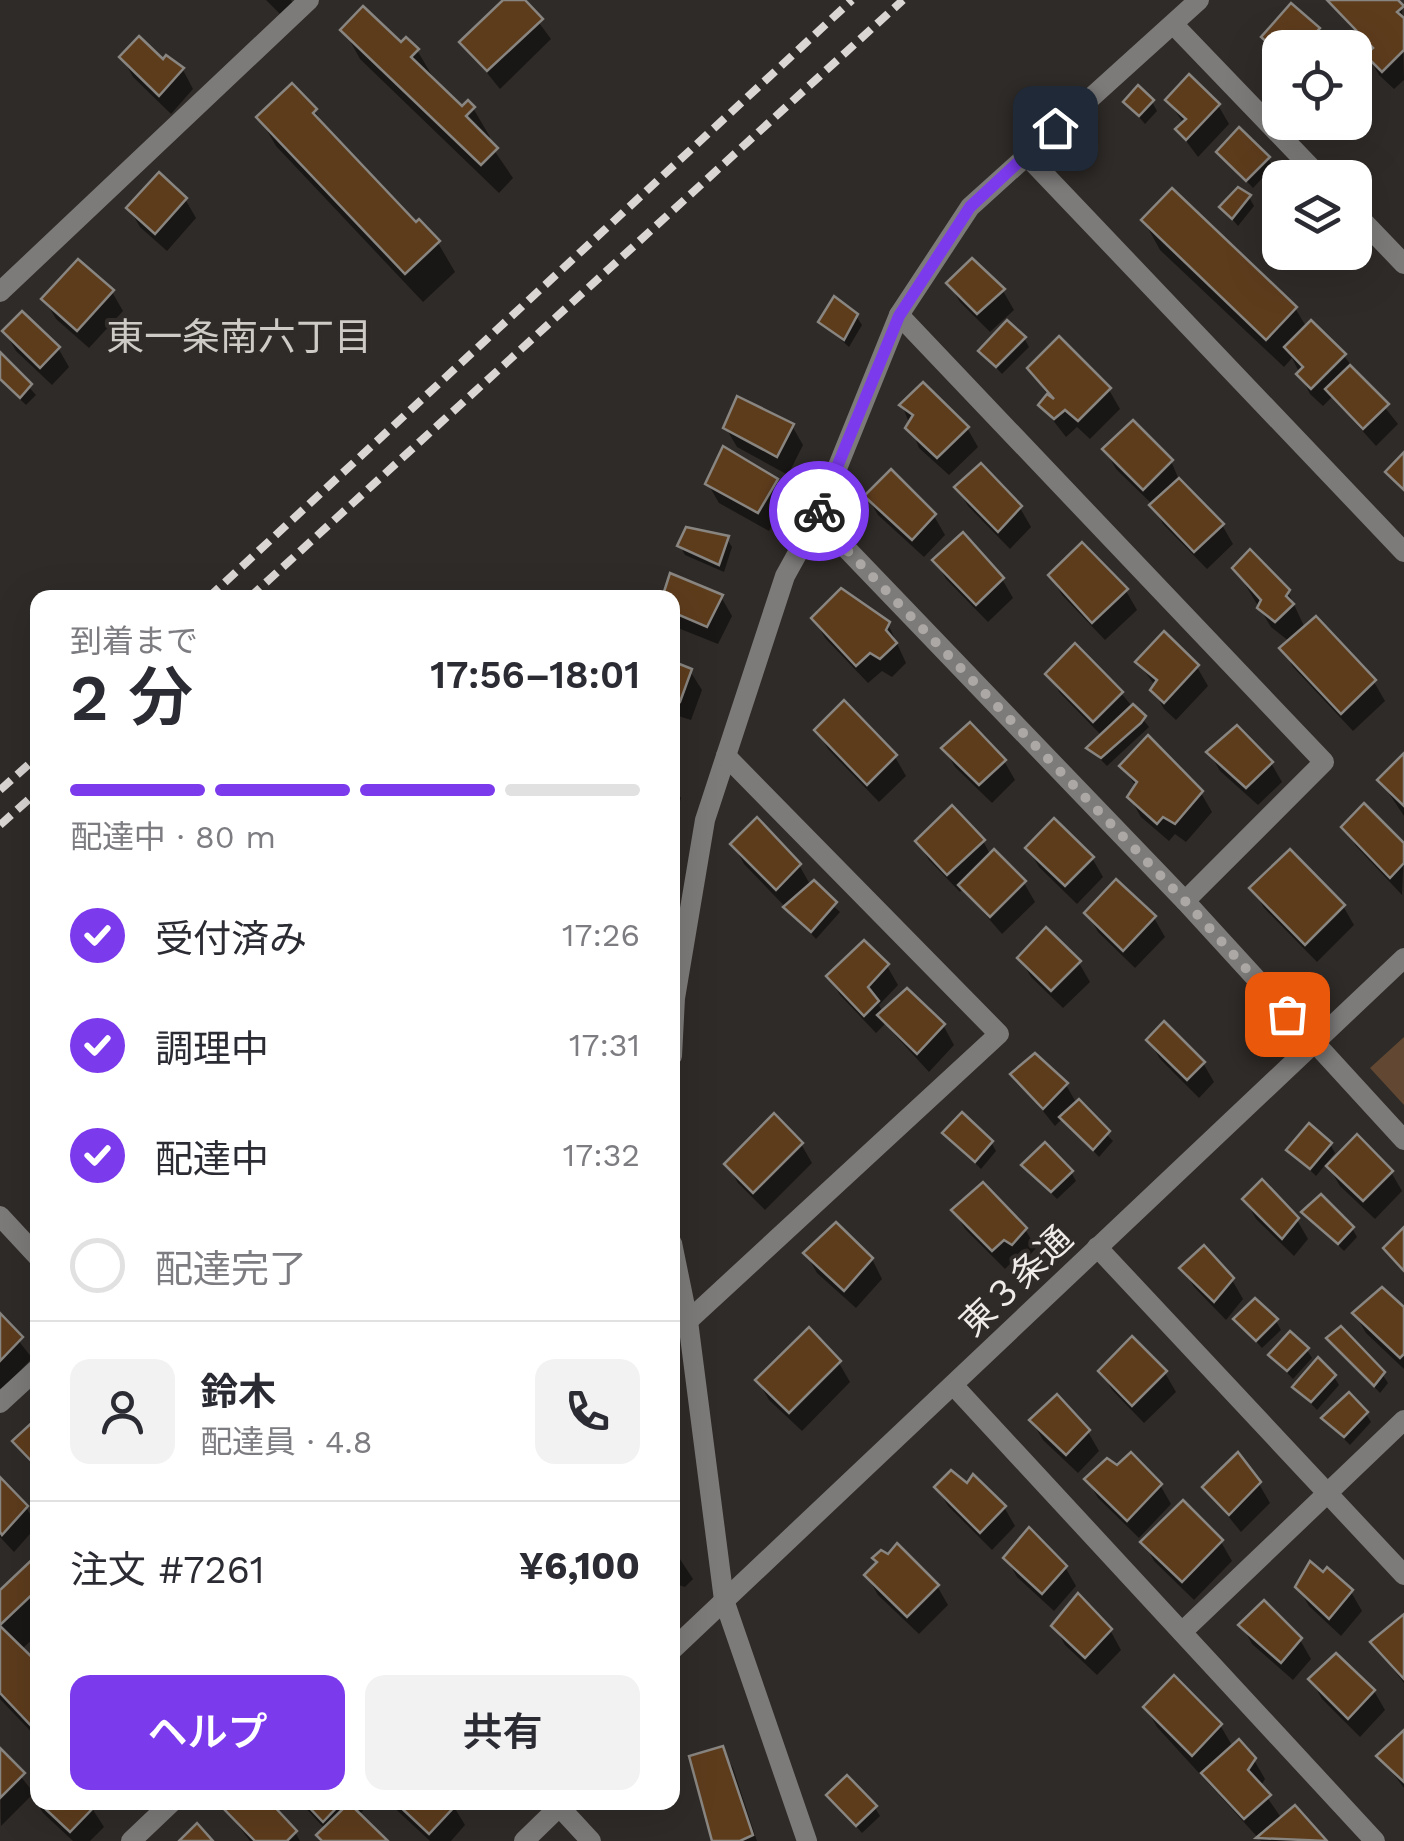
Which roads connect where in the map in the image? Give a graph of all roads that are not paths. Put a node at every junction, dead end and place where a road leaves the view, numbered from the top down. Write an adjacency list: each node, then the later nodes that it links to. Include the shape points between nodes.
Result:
1 (309, 0): 8 (street)
2 (1199, 0): 3 (street)
3 (1174, 25): 4 (street); 5 (street)
4 (1025, 154): 9 (street, via 970,207); 11 (street)
5 (1304, 160)
6 (1372, 231): 7 (street)
7 (1404, 264)
8 (0, 292)
9 (899, 316): 10 (street); 13 (street, via 1324,762)
10 (816, 518): 12 (street, via 785,576); 13 (street)
11 (1404, 552)
12 (726, 756): 15 (street, via 705,820); 22 (street, via 999,1034)
13 (1185, 901): 16 (street)
14 (1404, 958): 16 (street, 東３条通)
15 (680, 968)
16 (1312, 1043): 17 (street); 19 (street, 東３条通)
17 (1404, 1140)
18 (0, 1216): 20 (street)
19 (1096, 1247): 24 (street, 東３条通); 27 (street)
20 (30, 1249)
21 (680, 1282): 22 (street)
22 (688, 1321): 29 (street)
23 (30, 1375): 25 (street)
24 (954, 1386): 29 (street, 東３条通); 30 (street)
25 (0, 1403)
26 (1404, 1420): 27 (street)
27 (1325, 1492): 28 (street); 30 (street)
28 (1404, 1574)
29 (724, 1600): 31 (street, 東３条通); 38 (street)
30 (1182, 1632): 39 (street)
31 (680, 1642)
32 (164, 1810): 35 (street)
33 (552, 1810): 36 (street)
34 (562, 1810): 37 (street)
35 (132, 1841)
36 (524, 1841)
37 (591, 1841)
38 (807, 1841)
39 (1375, 1841)

